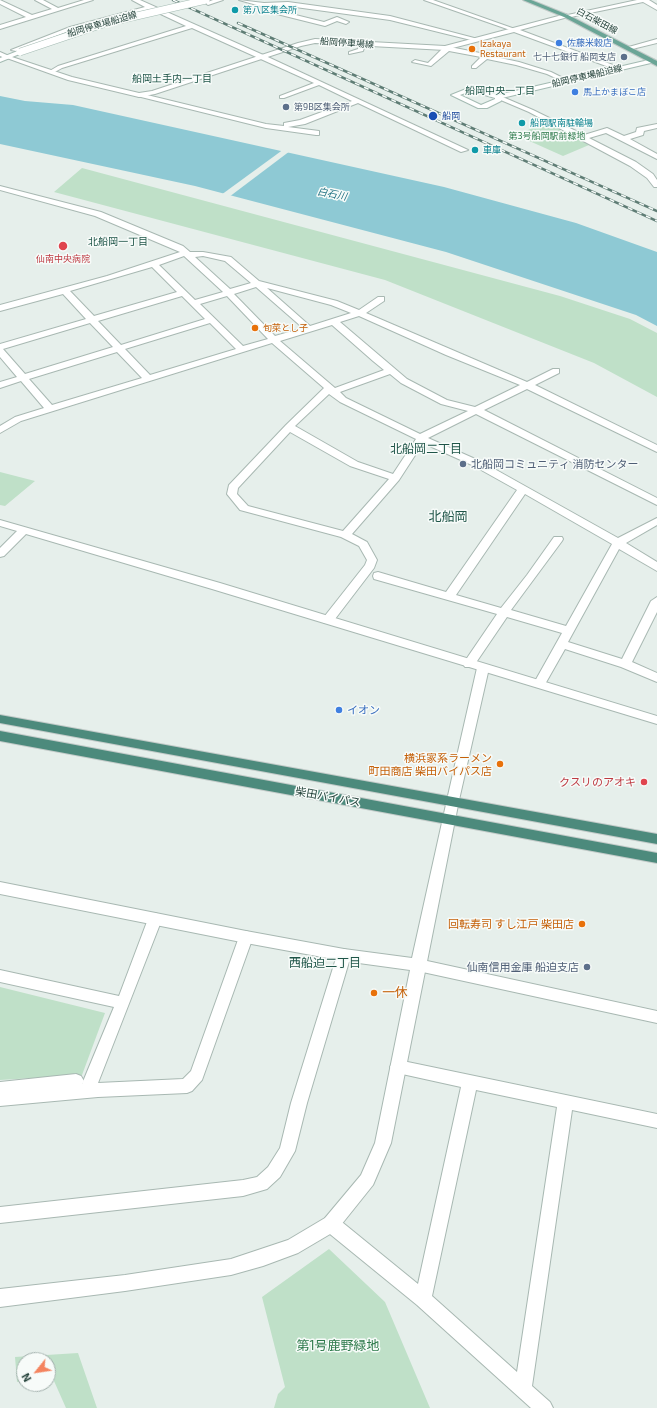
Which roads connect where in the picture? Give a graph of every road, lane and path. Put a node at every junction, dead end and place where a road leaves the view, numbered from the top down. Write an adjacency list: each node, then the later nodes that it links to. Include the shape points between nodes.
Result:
1 (38, 0): 14 (street)
2 (89, 0): 14 (street)
3 (135, 0): 12 (street)
4 (220, 0): 9 (street, 船岡停車場船迫線)
5 (242, 0): 11 (street)
6 (427, 0): 23 (street)
7 (526, 0): 16 (main road, 白石柴田線)
8 (645, 0): 13 (street); 16 (street, 船岡停車場線)
9 (207, 1): 29 (street, 船岡停車場船迫線, bridge, via 106,23)
10 (0, 2): 17 (street)
11 (250, 3): 19 (street, via 252,6 325,24 337,19); 24 (street, via 288,4 390,18)
12 (150, 7): 15 (street); 29 (street, via 85,24)
13 (657, 8)
14 (58, 10): 17 (street)
15 (162, 13): 21 (street); 29 (street, via 96,28 28,53)
16 (566, 16): 23 (street, 船岡停車場線); 28 (main road, 白石柴田線)
17 (32, 18): 20 (street)
18 (0, 21): 20 (street)
19 (346, 22)
20 (8, 25): 22 (street)
21 (192, 26): 32 (street); 38 (street)
22 (0, 27)
23 (512, 29): 24 (street, 船岡停車場線); 37 (street)
24 (475, 39): 27 (street, 船岡停車場線)
25 (657, 41): 28 (street)
26 (362, 44): 27 (street, 船岡停車場線); 30 (street, via 361,50); 32 (street, 船岡停車場線, via 315,41)
27 (445, 48): 31 (street); 34 (street, via 446,50 429,65)
28 (628, 48): 35 (main road, 白石柴田線)
29 (17, 50): 33 (street, 船岡停車場船迫線)
30 (351, 54)
31 (488, 55): 36 (street); 39 (street, via 550,73)
32 (262, 57): 40 (street); 41 (street, 船岡停車場線, via 153,93)
33 (2, 58): 38 (street, 船岡停車場線)
34 (415, 62)
35 (656, 62): 37 (street, 船岡停車場船迫線)
36 (474, 67)
37 (619, 69): 39 (street, 船岡停車場船迫線)
38 (51, 72): 41 (street, 船岡停車場線)
39 (566, 81): 43 (street, 船岡停車場船迫線)
40 (319, 83): 42 (street); 44 (street)
41 (139, 95): 45 (street)
42 (282, 97)
43 (498, 97): 43 (street, 船岡停車場船迫線, via 499,100 487,106 480,106 454,95 471,89); 48 (street)
44 (358, 101): 45 (street, via 302,122); 50 (street)
45 (266, 126): 47 (street)
46 (657, 126): 49 (street, via 640,130 640,133)
47 (316, 133)
48 (583, 138): 49 (street, via 607,130); 52 (street, via 641,168)
49 (624, 139): 51 (street)
50 (464, 150)
51 (657, 157)
52 (657, 185)
53 (0, 188): 54 (street, via 98,214 180,248)
54 (187, 254): 55 (street); 56 (street, via 228,258); 59 (street)
55 (154, 264): 57 (street); 58 (street)
56 (257, 284): 59 (street); 63 (street, via 307,295); 67 (street)
57 (65, 291): 62 (street); 64 (street)
58 (182, 293): 61 (street); 64 (street)
59 (228, 293): 61 (street); 68 (street)
60 (381, 299): 63 (street)
61 (193, 303): 65 (street)
62 (0, 308)
63 (360, 312): 66 (street); 78 (street)
64 (92, 320): 69 (street); 70 (street)
65 (211, 320): 70 (street); 71 (street)
66 (332, 321): 67 (street); 73 (street)
67 (308, 328): 68 (street)
68 (272, 339): 71 (street); 79 (street)
69 (0, 347)
70 (119, 349): 75 (street); 76 (street)
71 (241, 350): 76 (street)
72 (0, 351): 75 (street)
73 (390, 370): 79 (street); 81 (street, via 404,382 444,402)
74 (556, 372): 78 (street)
75 (22, 378): 77 (street); 80 (street)
76 (148, 379): 80 (street)
77 (0, 385)
78 (527, 385): 81 (street); 85 (street)
79 (330, 390): 82 (street); 84 (street, via 374,416)
80 (50, 409): 83 (street, via 18,419)
81 (476, 410): 84 (street); 88 (street)
82 (289, 427): 86 (street, via 354,464); 92 (street, via 233,487 232,494 244,508)
83 (0, 430)
84 (422, 437): 86 (street); 87 (street)
85 (657, 449)
86 (395, 478): 92 (street)
87 (523, 489): 94 (street); 98 (street)
88 (657, 502)
89 (657, 521): 94 (street)
90 (0, 523): 91 (street)
91 (24, 530): 95 (street); 101 (street)
92 (345, 535): 101 (street, via 363,544 372,560)
93 (558, 539): 100 (street)
94 (618, 543): 96 (street); 102 (street)
95 (0, 554)
96 (657, 567)
97 (378, 576): 98 (street)
98 (449, 596): 100 (street)
99 (657, 601): 105 (street)
100 (504, 612): 102 (street); 104 (street)
101 (328, 620): 104 (street)
102 (570, 631): 103 (street)
103 (563, 644): 105 (street); 108 (street)
104 (468, 664): 106 (street)
105 (625, 664): 107 (street)
106 (483, 668): 108 (street); 112 (street)
107 (657, 678)
108 (540, 684): 110 (street)
109 (0, 719): 112 (highway, 柴田バイパス)
110 (657, 720)
111 (0, 736): 113 (highway, 柴田バイパス)
112 (453, 800): 113 (street); 114 (highway, 柴田バイパス)
113 (450, 819): 115 (highway, 柴田バイパス); 120 (street)
114 (657, 839)
115 (657, 858)
116 (0, 888): 117 (street)
117 (155, 919): 118 (street); 122 (street)
118 (246, 937): 119 (street); 126 (street, via 197,1075 187,1086)
119 (344, 955): 120 (street); 131 (street, via 287,1151 274,1172 261,1184)
120 (418, 965): 123 (street); 124 (street)
121 (0, 976): 122 (street)
122 (123, 1003): 126 (street)
123 (657, 1017)
124 (398, 1067): 125 (street); 132 (street, via 383,1143 375,1162 367,1180)
125 (470, 1082): 129 (street); 134 (street)
126 (82, 1086): 127 (street); 128 (street)
127 (0, 1088)
128 (0, 1099)
129 (566, 1102): 130 (street); 135 (street)
130 (657, 1121)
131 (0, 1215)
132 (331, 1224): 133 (street, via 292,1247 231,1266 125,1283); 134 (street)
133 (0, 1298)
134 (423, 1299): 135 (street)
135 (523, 1389): 136 (street)
136 (539, 1406)

